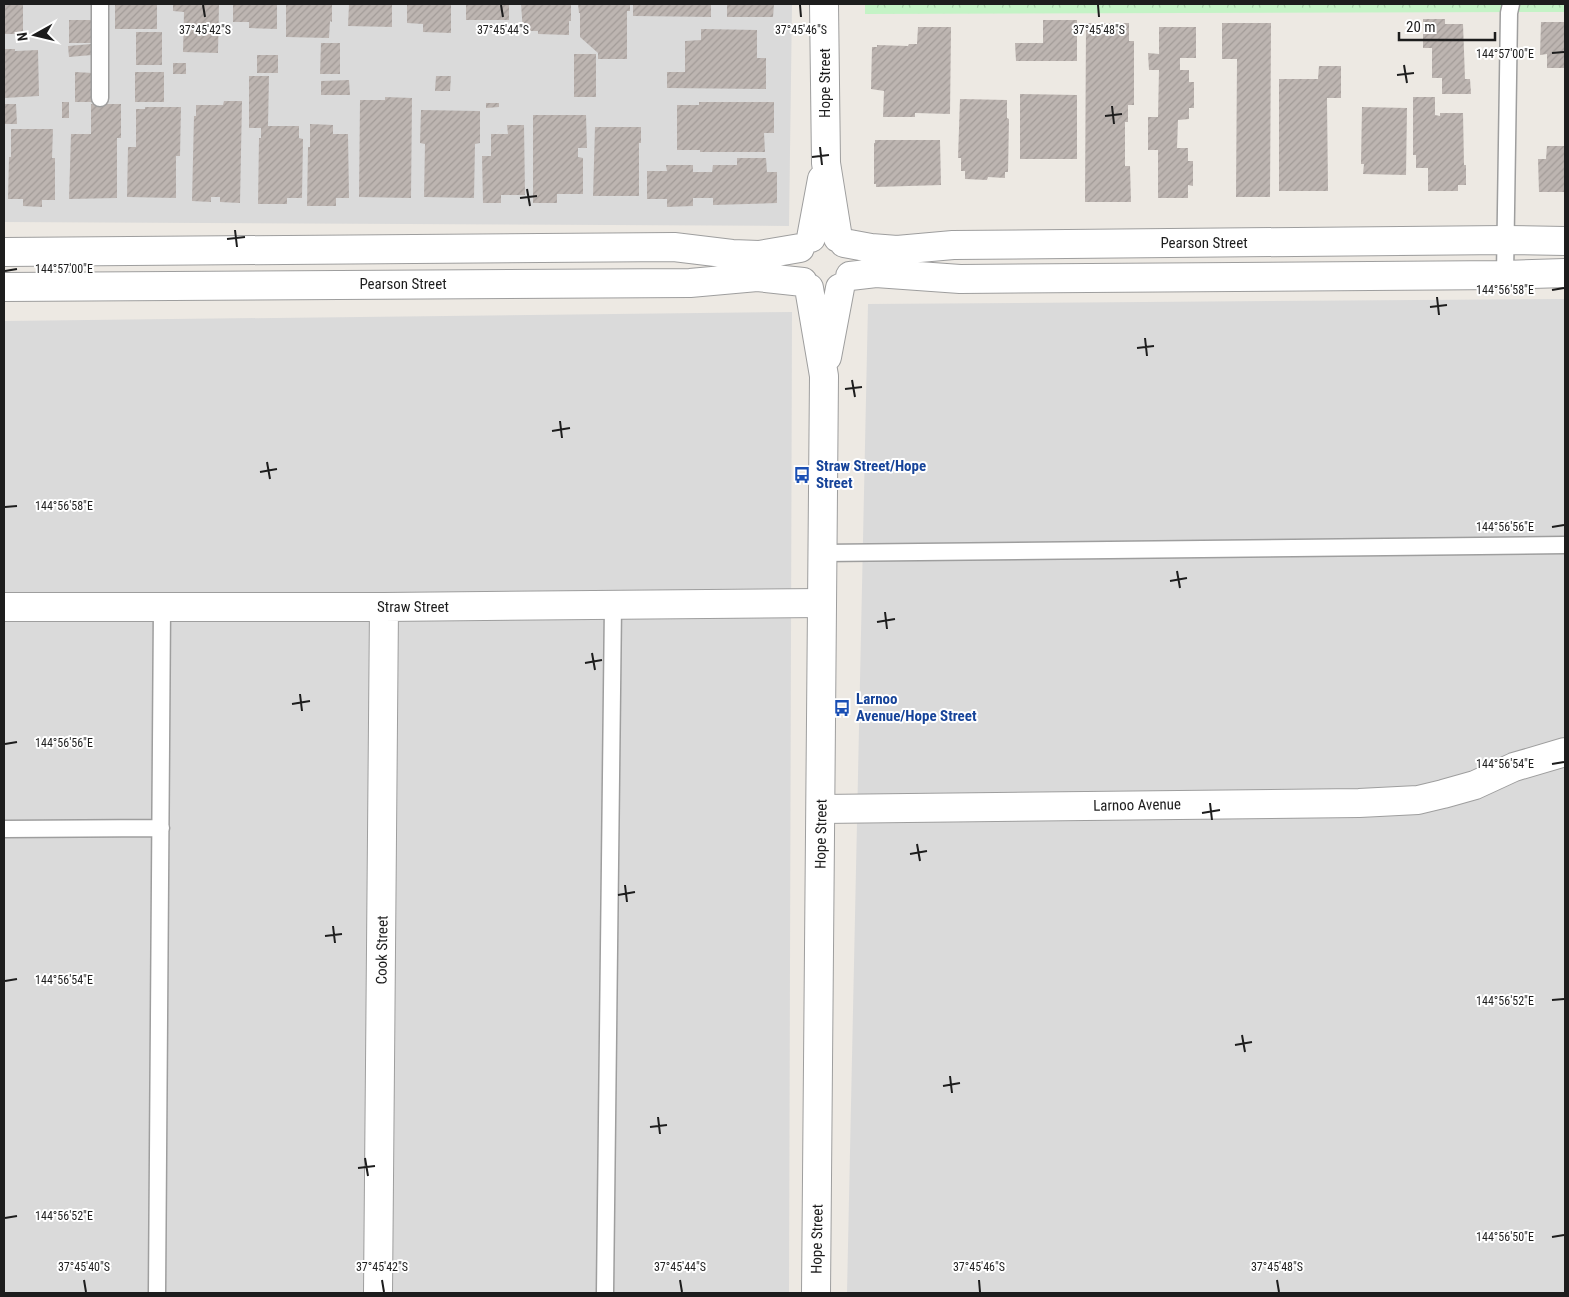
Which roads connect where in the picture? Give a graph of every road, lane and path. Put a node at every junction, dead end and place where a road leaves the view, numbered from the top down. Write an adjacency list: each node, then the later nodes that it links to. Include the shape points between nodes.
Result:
1 (100, 4): 4 (lane)
2 (824, 4): 5 (street, Hope Street)
3 (1512, 4): 6 (lane, via 1509,13)
4 (100, 98)
5 (826, 163): 7 (street, Hope Street); 9 (street, Hope Street)
6 (1506, 240): 7 (street, Pearson Street, via 953,245 897,250); 8 (street, Pearson Street); 12 (lane)
7 (841, 241): 9 (street, via 820,235); 13 (street, via 850,250 853,268)
8 (1565, 241)
9 (806, 243): 10 (street, via 758,255 674,247); 14 (street, via 797,256 796,265)
10 (4, 252)
11 (1565, 273): 12 (street)
12 (1505, 275): 13 (street, via 970,279 876,273)
13 (845, 282): 14 (street, via 832,291 824,292); 16 (street, Hope Street)
14 (806, 285): 15 (street, Pearson Street, via 776,278 757,278 690,283); 16 (street, Hope Street)
15 (4, 287)
16 (824, 376): 18 (street, Hope Street)
17 (1565, 545): 18 (lane)
18 (822, 553): 19 (street, Hope Street)
19 (822, 603): 20 (street, Straw Street); 25 (street, Hope Street)
20 (613, 605): 22 (street, Straw Street); 30 (lane)
21 (162, 607): 22 (street, Straw Street); 23 (street, Straw Street); 26 (lane)
22 (384, 607): 29 (street, Cook Street)
23 (4, 608)
24 (1565, 752): 25 (street, Larnoo Avenue, via 1514,767 1475,785 1418,800)
25 (821, 809): 31 (street, Hope Street)
26 (161, 828): 27 (lane); 28 (lane)
27 (4, 829)
28 (157, 1293)
29 (378, 1293)
30 (605, 1293)
31 (816, 1293)

